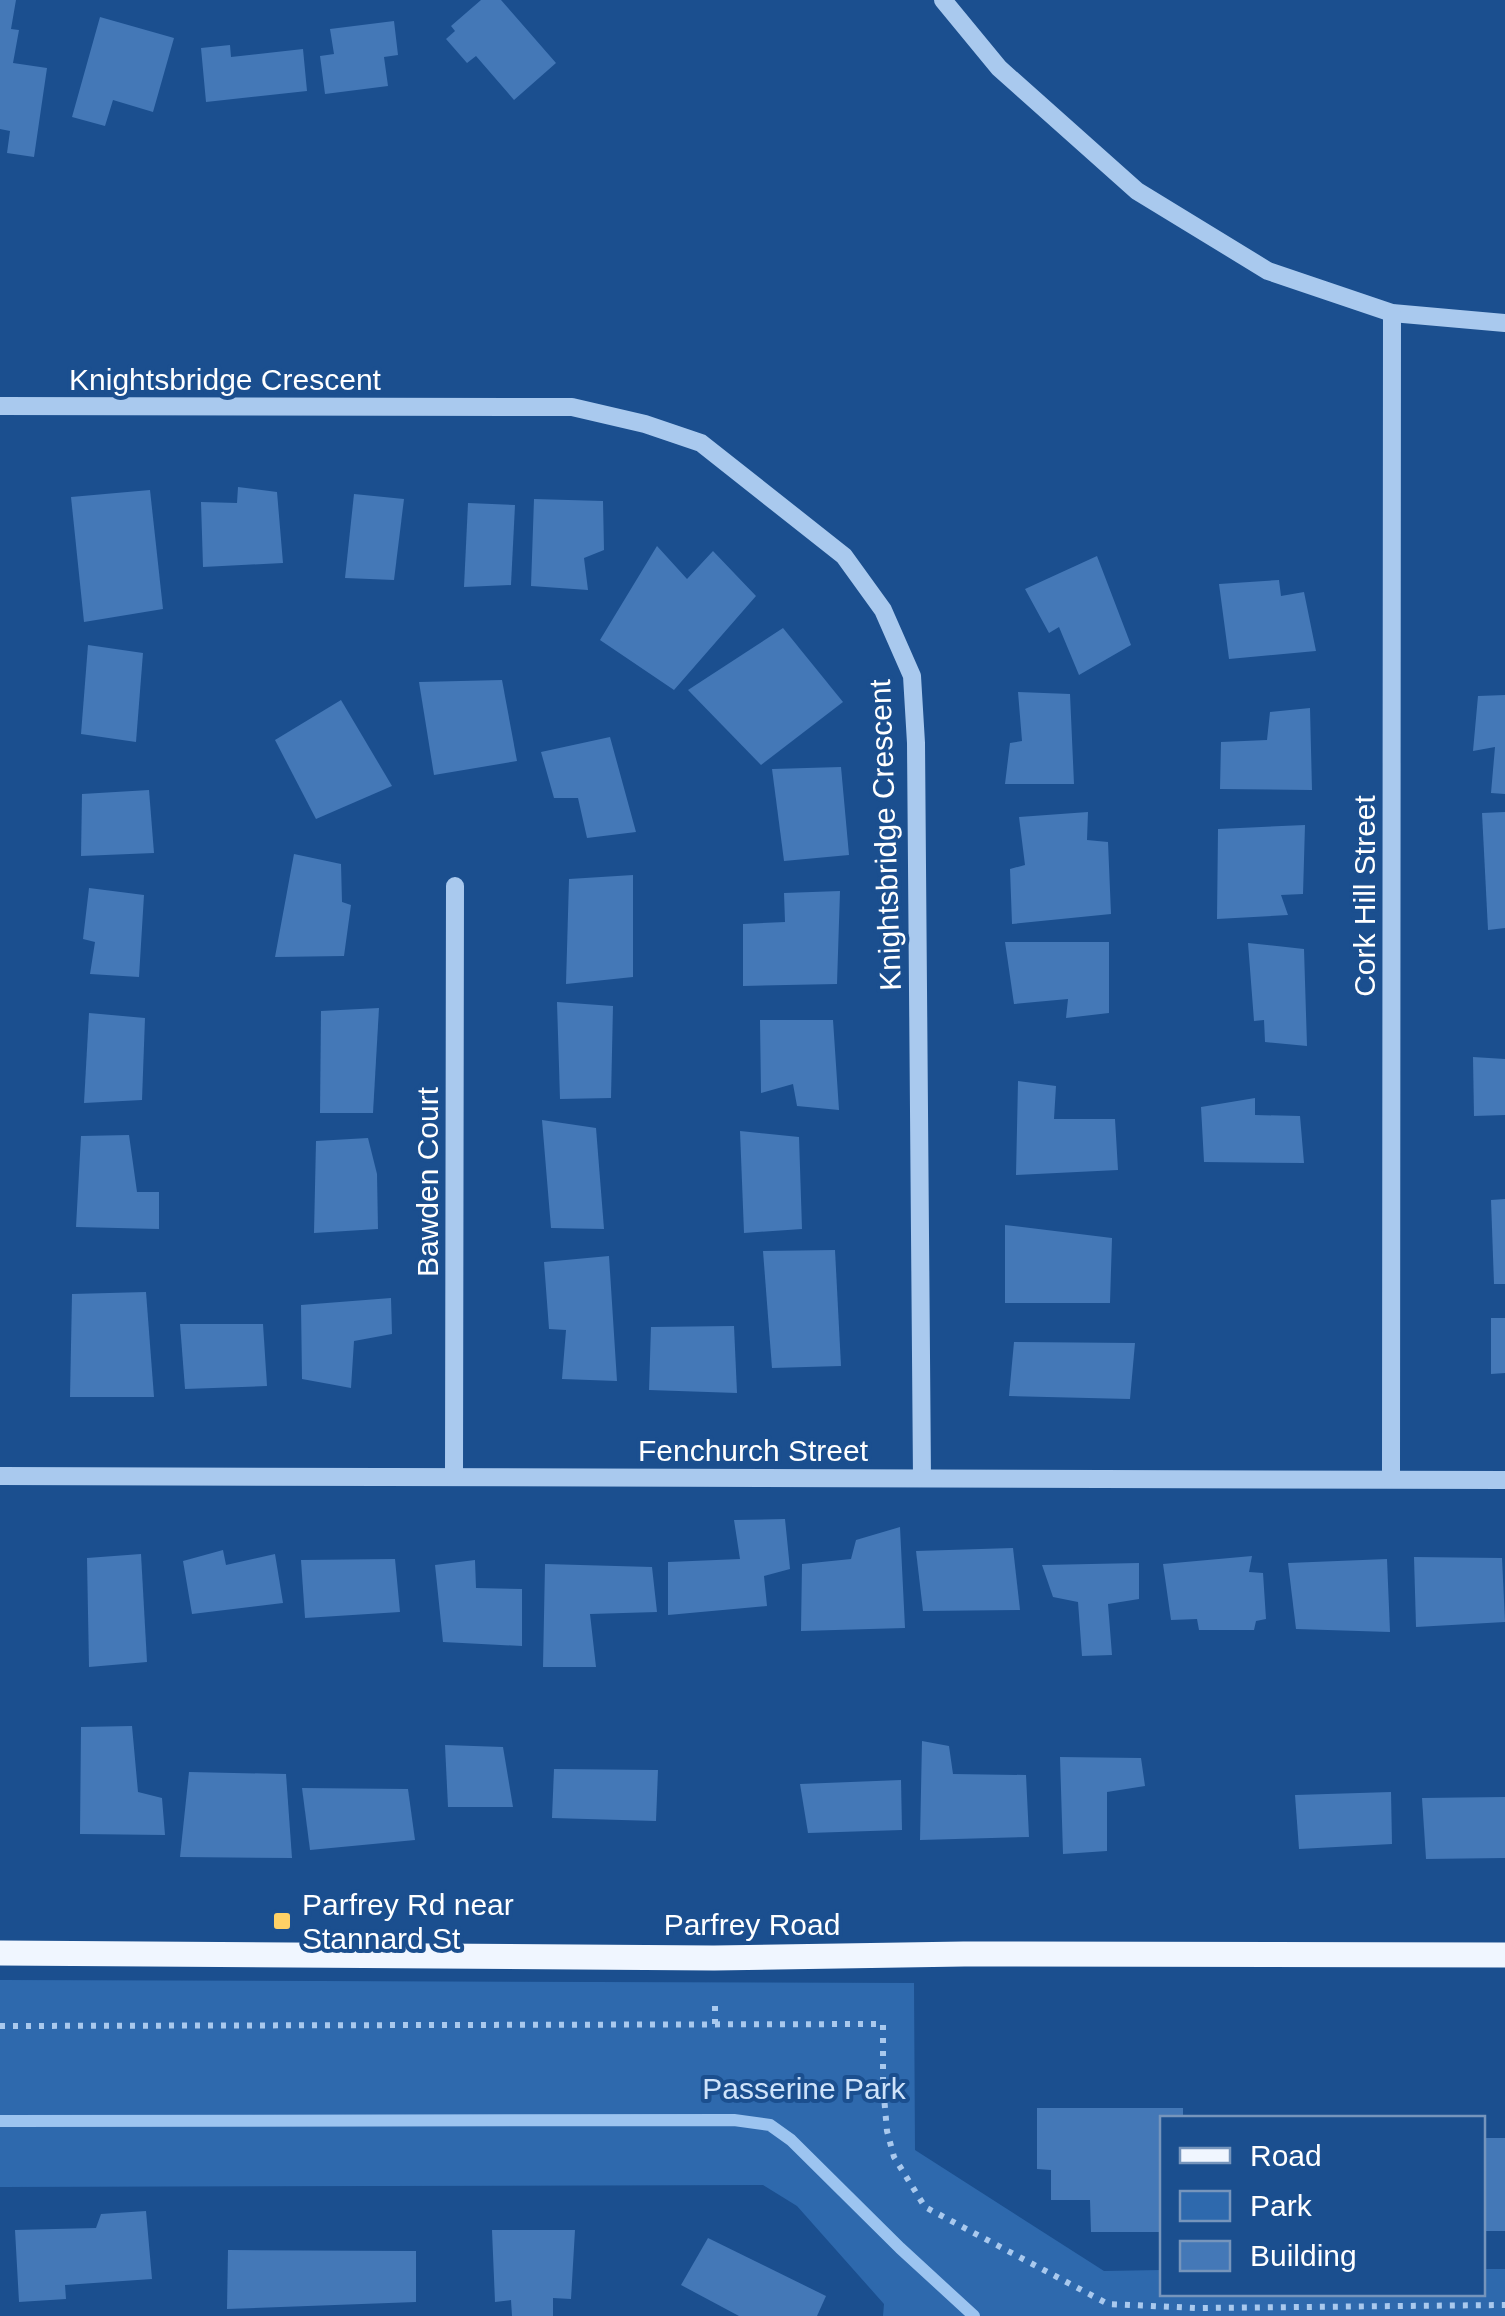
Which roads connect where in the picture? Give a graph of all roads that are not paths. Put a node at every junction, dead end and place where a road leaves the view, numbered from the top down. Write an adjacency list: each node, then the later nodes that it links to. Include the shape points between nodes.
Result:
1 (943, 0): 2 (street, via 1000,68 1138,192 1268,271)
2 (1392, 313): 3 (street); 9 (street, Cork Hill Street)
3 (1505, 323)
4 (0, 406): 8 (street, Knightsbridge Crescent, via 572,407 701,443 844,556 883,610 912,676)
5 (454, 886): 7 (street, Bawden Court)
6 (0, 1476): 7 (street, Fenchurch Street)
7 (454, 1477): 8 (street, Fenchurch Street)
8 (922, 1478): 9 (street, Fenchurch Street)
9 (1391, 1480): 10 (street, Fenchurch Street)
10 (1505, 1480)
11 (0, 1953): 12 (main road, Parfrey Road)
12 (1505, 1955)

